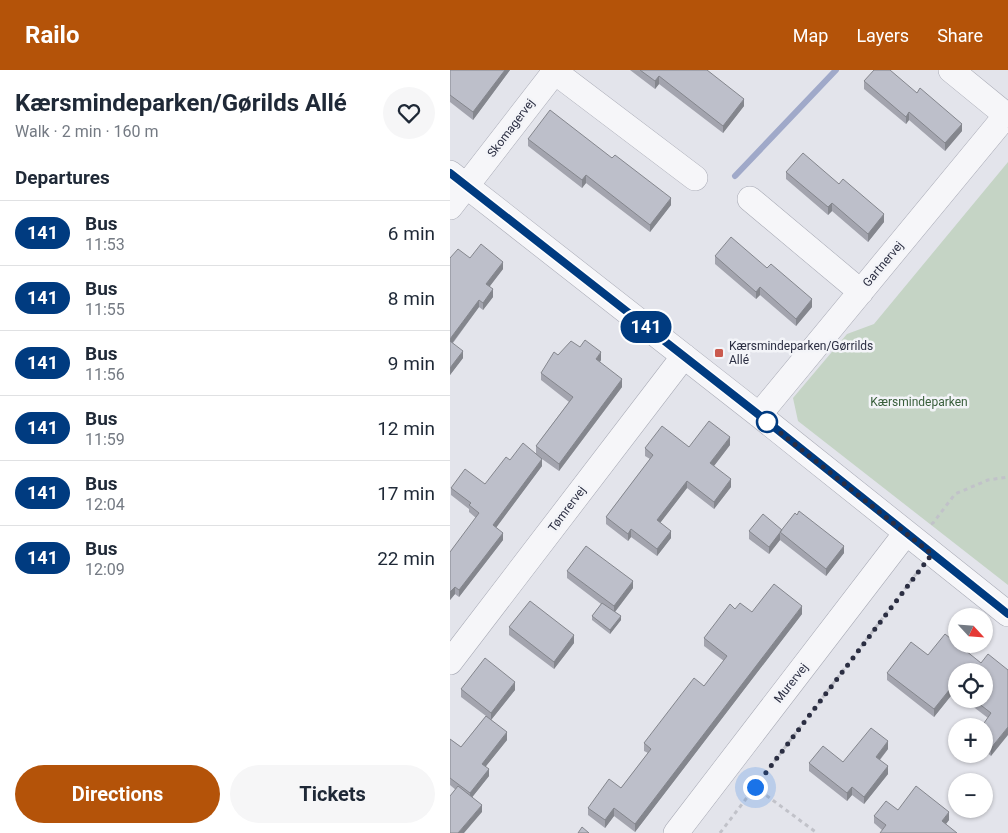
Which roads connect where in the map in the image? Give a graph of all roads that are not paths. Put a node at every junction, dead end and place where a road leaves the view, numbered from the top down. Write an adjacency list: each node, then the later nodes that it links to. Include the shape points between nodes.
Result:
1 (951, 70): 3 (street)
2 (555, 71): 4 (street); 5 (street, Skomagervej)
3 (1007, 114): 8 (street, Gartnervej)
4 (695, 178)
5 (458, 180): 7 (street, Skomagervej); 9 (street)
6 (750, 199): 8 (street)
7 (450, 207)
8 (861, 292): 10 (street, Gartnervej)
9 (684, 356): 10 (street); 13 (street, Tømrervej)
10 (759, 415): 11 (street)
11 (906, 533): 12 (street); 14 (street, Murervej)
12 (1008, 614)
13 (450, 662)
14 (676, 833)

